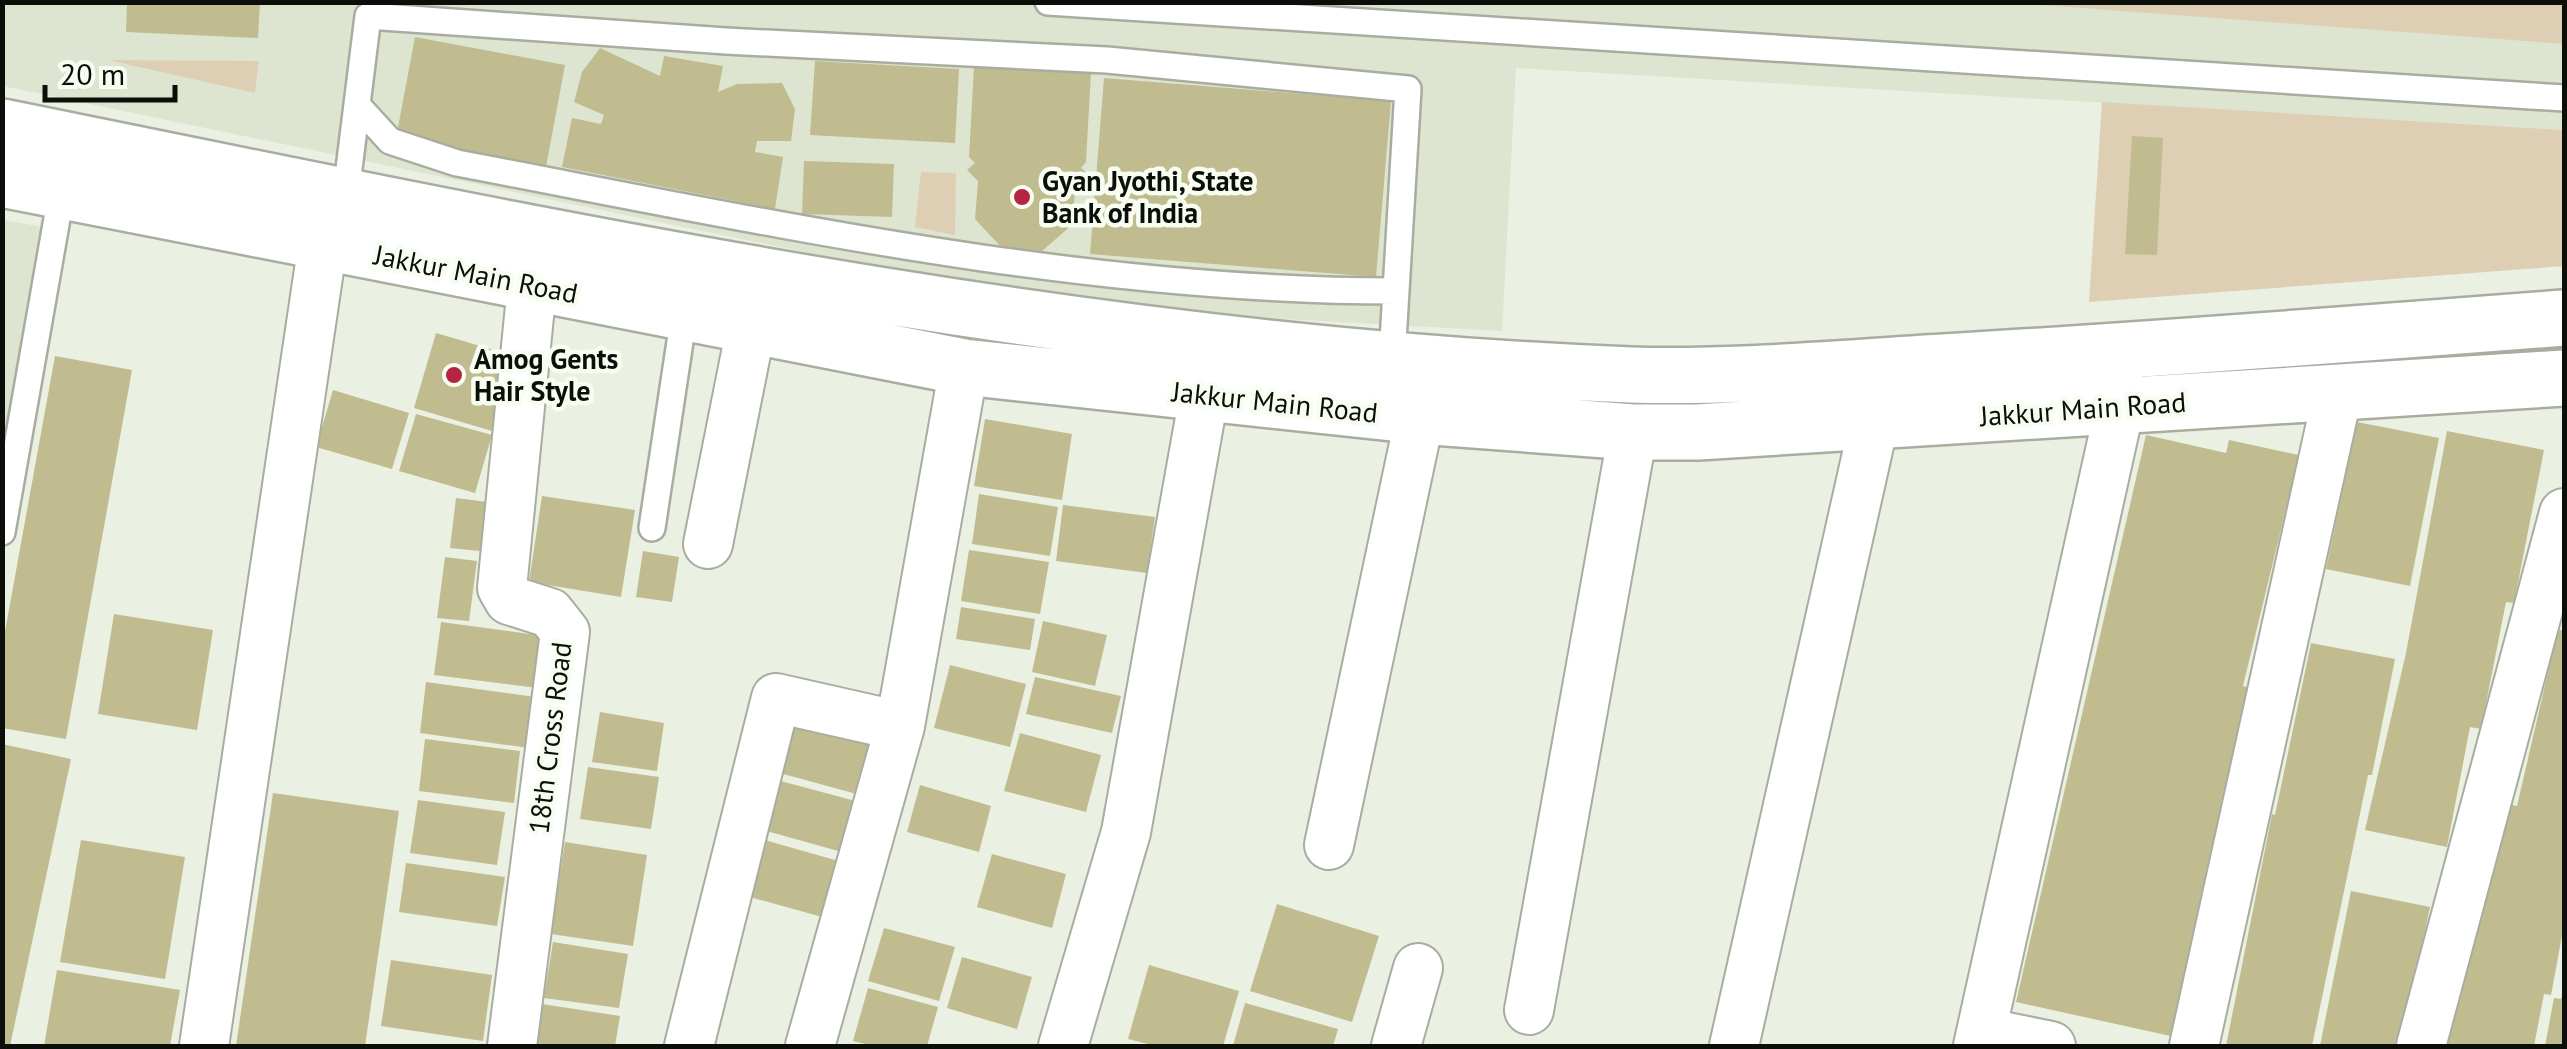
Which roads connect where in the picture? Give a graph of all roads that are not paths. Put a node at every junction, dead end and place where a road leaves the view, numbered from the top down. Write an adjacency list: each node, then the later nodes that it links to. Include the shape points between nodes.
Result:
1 (1048, 2): 2 (lane)
2 (2564, 98)
3 (358, 106): 7 (lane); 11 (lane, via 390,141 457,163 901,248 1270,291); 11 (lane, via 368,16 1107,60 1408,89)
4 (2, 127): 7 (main road, Jakkur Main Road)
5 (2, 179): 6 (main road, Jakkur Main Road)
6 (62, 190): 8 (main road, Jakkur Main Road); 26 (lane)
7 (346, 193): 10 (main road, Jakkur Main Road)
8 (322, 243): 9 (main road, Jakkur Main Road); 33 (street)
9 (532, 286): 10 (main road, Jakkur Main Road); 34 (street, 18th Cross Road, via 501,573 509,600 550,613 565,632)
10 (687, 290): 13 (main road, Jakkur Main Road); 15 (main road, Jakkur Main Road); 25 (lane)
11 (1396, 291): 15 (lane)
12 (2564, 318): 14 (main road, Jakkur Main Road)
13 (751, 328): 16 (main road, Jakkur Main Road); 27 (street)
14 (2116, 352): 15 (main road, Jakkur Main Road, via 1686,374); 20 (street)
15 (1392, 358)
16 (964, 367): 19 (main road, Jakkur Main Road); 28 (street)
17 (2564, 378): 18 (main road, Jakkur Main Road)
18 (2338, 392): 20 (main road, Jakkur Main Road); 41 (street)
19 (1204, 396): 21 (main road, Jakkur Main Road); 37 (street, via 1126,832)
20 (2120, 406): 22 (main road, Jakkur Main Road); 32 (street)
21 (1420, 416): 23 (main road, Jakkur Main Road); 29 (street)
22 (1874, 423): 23 (main road, Jakkur Main Road); 39 (street)
23 (1633, 432): 31 (street)
24 (2564, 513): 42 (street)
25 (652, 528)
26 (2, 532)
27 (708, 544)
28 (900, 726): 35 (street, via 776,698); 36 (street)
29 (1329, 845)
30 (1418, 968): 38 (street)
31 (1529, 1010)
32 (1980, 1039): 40 (street)
33 (204, 1046)
34 (512, 1046)
35 (690, 1046)
36 (810, 1046)
37 (1062, 1046)
38 (1396, 1046)
39 (1734, 1046)
40 (2051, 1046)
41 (2194, 1046)
42 (2421, 1046)

